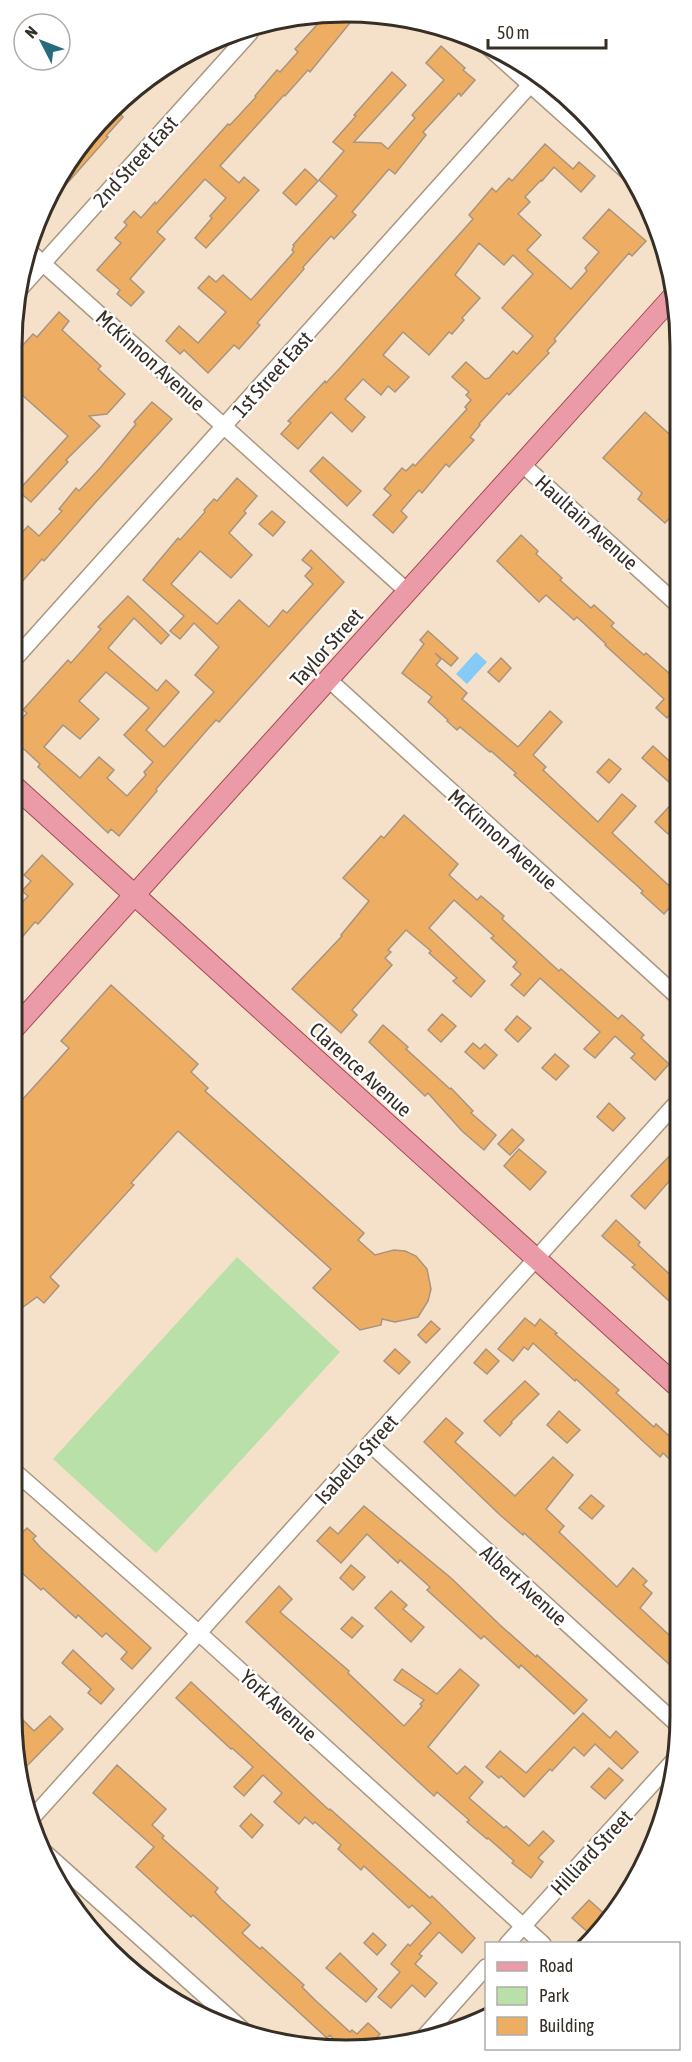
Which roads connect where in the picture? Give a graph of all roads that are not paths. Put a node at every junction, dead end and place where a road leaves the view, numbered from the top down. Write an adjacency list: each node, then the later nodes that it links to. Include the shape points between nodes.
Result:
1 (244, 39): 6 (street, 2nd Street East)
2 (512, 69): 3 (street)
3 (530, 85): 4 (street); 9 (street, 1st Street East)
4 (605, 152)
5 (36, 257): 6 (street, McKinnon Avenue)
6 (43, 263): 7 (street, 2nd Street East); 9 (street, McKinnon Avenue)
7 (30, 277)
8 (667, 303): 10 (main road, Taylor Street)
9 (225, 426): 11 (street, McKinnon Avenue); 13 (street, 1st Street East)
10 (522, 464): 11 (main road, Taylor Street); 12 (street, Haultain Avenue)
11 (407, 591): 14 (main road, Taylor Street)
12 (670, 598)
13 (22, 651)
14 (328, 679): 16 (main road, Taylor Street); 17 (street, McKinnon Avenue)
15 (22, 793): 16 (main road, Clarence Avenue)
16 (135, 895): 18 (main road, Taylor Street); 20 (main road, Clarence Avenue)
17 (670, 991)
18 (22, 1020)
19 (670, 1110): 20 (street, Isabella Street)
20 (536, 1259): 21 (main road, Clarence Avenue); 22 (street, Isabella Street)
21 (670, 1380)
22 (370, 1444): 24 (street, Isabella Street); 25 (street, Albert Avenue)
23 (22, 1478): 24 (street, York Avenue)
24 (199, 1633): 27 (street, Isabella Street); 29 (street, York Avenue)
25 (670, 1718)
26 (665, 1770): 29 (street, Hilliard Street)
27 (38, 1812)
28 (59, 1865): 33 (street)
29 (523, 1926): 30 (street, Hilliard Street); 31 (street, York Avenue)
30 (509, 1942)
31 (541, 1942)
32 (485, 1968): 34 (street)
33 (229, 2018)
34 (432, 2027)

